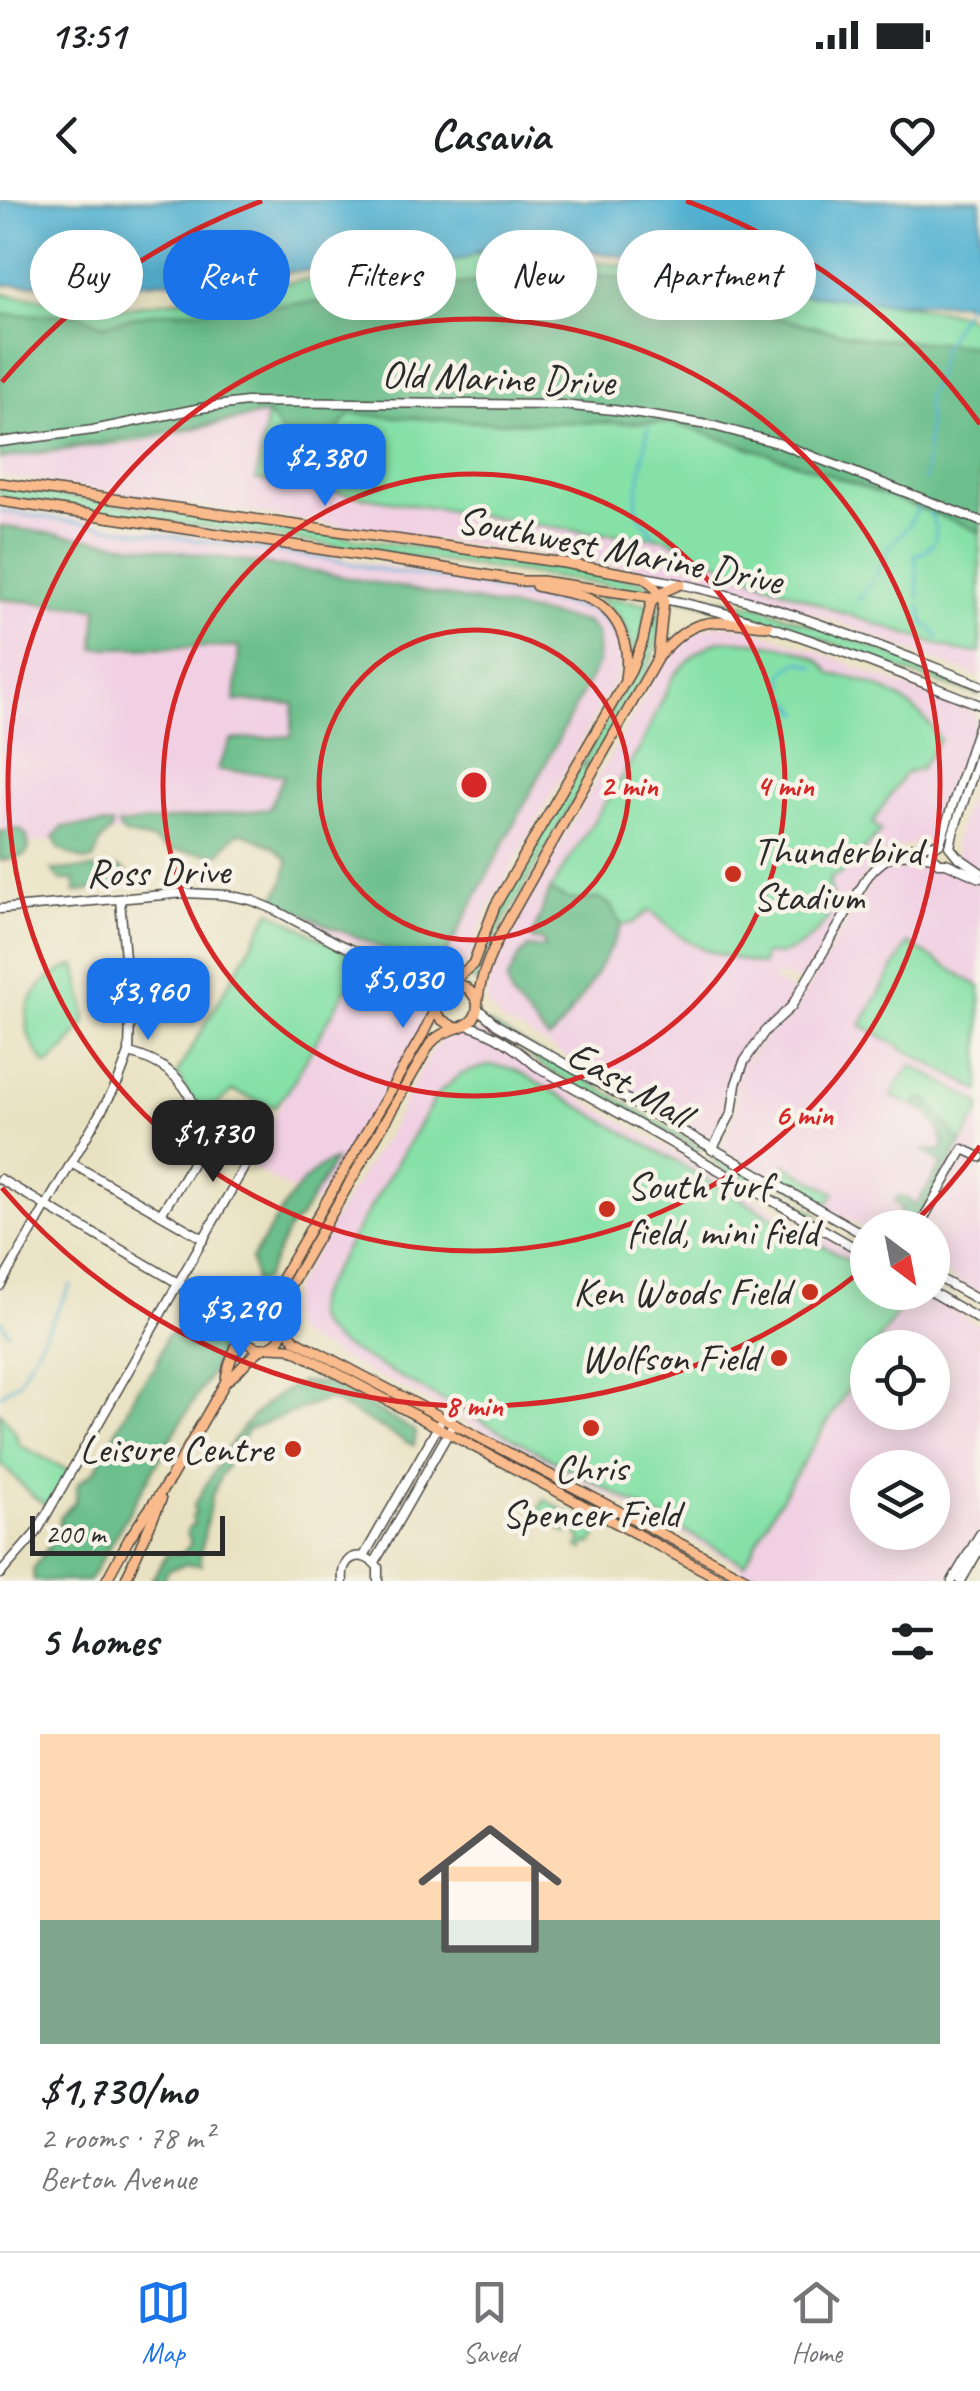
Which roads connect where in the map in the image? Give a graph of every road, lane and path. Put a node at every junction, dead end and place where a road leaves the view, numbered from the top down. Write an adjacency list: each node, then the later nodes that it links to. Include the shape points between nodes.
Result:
1 (0, 442): 4 (street, Old Marine Drive, via 246,402 561,405 748,434)
2 (0, 483): 5 (main road, Southwest Marine Drive)
3 (0, 501): 6 (main road, Southwest Marine Drive)
4 (980, 521)
5 (643, 577): 7 (street, Southwest Marine Drive); 8 (main road)
6 (522, 581): 8 (main road, Southwest Marine Drive); 11 (main road, via 590,599 609,613 626,647)
7 (681, 584): 8 (main road); 12 (street, Southwest Marine Drive, via 800,615)
8 (659, 596): 9 (street, Southwest Marine Drive); 10 (main road); 11 (main road, via 650,603 640,650)
9 (768, 626): 10 (main road, via 700,624); 13 (street, Southwest Marine Drive)
10 (658, 657): 26 (main road, via 502,931)
11 (623, 685): 25 (main road, via 494,906 472,964)
12 (980, 685)
13 (980, 704)
14 (980, 722): 16 (street)
15 (980, 754): 17 (street)
16 (938, 844): 17 (street); 18 (street); 19 (street)
17 (951, 850): 20 (street); 21 (street)
18 (893, 856): 19 (street); 31 (street, via 868,876 791,1007 744,1062 732,1112)
19 (932, 857): 20 (street)
20 (946, 863): 21 (street)
21 (980, 875)
22 (120, 900): 23 (street, Ross Drive); 24 (street, Ross Drive, via 208,894 251,900); 30 (street)
23 (0, 909)
24 (365, 955): 25 (street, Ross Drive); 27 (street, Ross Drive, via 421,992)
25 (448, 985): 26 (main road, via 466,988); 27 (main road, via 436,994)
26 (478, 1006): 28 (main road); 31 (street, East Mall, via 496,1025)
27 (434, 1010): 29 (main road); 49 (main road, via 274,1292)
28 (466, 1025): 29 (main road); 34 (street, East Mall, via 497,1036 536,1066)
29 (454, 1027): 50 (main road, via 430,1044 288,1290)
30 (129, 1053): 35 (street); 39 (street, via 176,1076 198,1119 199,1148)
31 (712, 1149): 34 (street); 40 (street, East Mall)
32 (254, 1150): 41 (street)
33 (980, 1157): 38 (street, via 963,1149)
34 (704, 1162): 42 (street, East Mall)
35 (72, 1163): 37 (street); 39 (street)
36 (0, 1179): 37 (street)
37 (46, 1207): 43 (street); 45 (street)
38 (928, 1210)
39 (161, 1214): 41 (street)
40 (850, 1227)
41 (204, 1239): 43 (street)
42 (850, 1246)
43 (178, 1284): 46 (street); 64 (street, via 36,1533)
44 (950, 1284): 47 (street)
45 (0, 1286)
46 (215, 1301): 49 (street); 52 (street)
47 (980, 1301)
48 (950, 1302): 51 (street)
49 (257, 1305): 50 (main road, via 273,1306); 52 (main road, via 244,1312)
50 (283, 1319): 53 (main road, via 281,1338); 55 (main road, via 295,1340)
51 (980, 1320)
52 (240, 1329): 53 (main road, via 251,1345); 54 (main road)
53 (267, 1347): 54 (main road); 57 (main road, via 290,1348)
54 (226, 1382): 59 (main road)
55 (444, 1417): 56 (main road); 57 (street)
56 (454, 1423): 58 (street); 70 (main road)
57 (437, 1428): 58 (main road); 62 (street)
58 (448, 1434): 63 (street); 69 (main road)
59 (170, 1479): 65 (main road); 66 (main road)
60 (980, 1534): 71 (street)
61 (980, 1548): 72 (street)
62 (364, 1556): 63 (street); 67 (street, via 347,1562)
63 (374, 1562): 68 (street)
64 (1, 1578)
65 (106, 1581)
66 (124, 1581)
67 (343, 1581)
68 (378, 1581)
69 (724, 1581)
70 (751, 1581)
71 (952, 1581)
72 (961, 1581)

